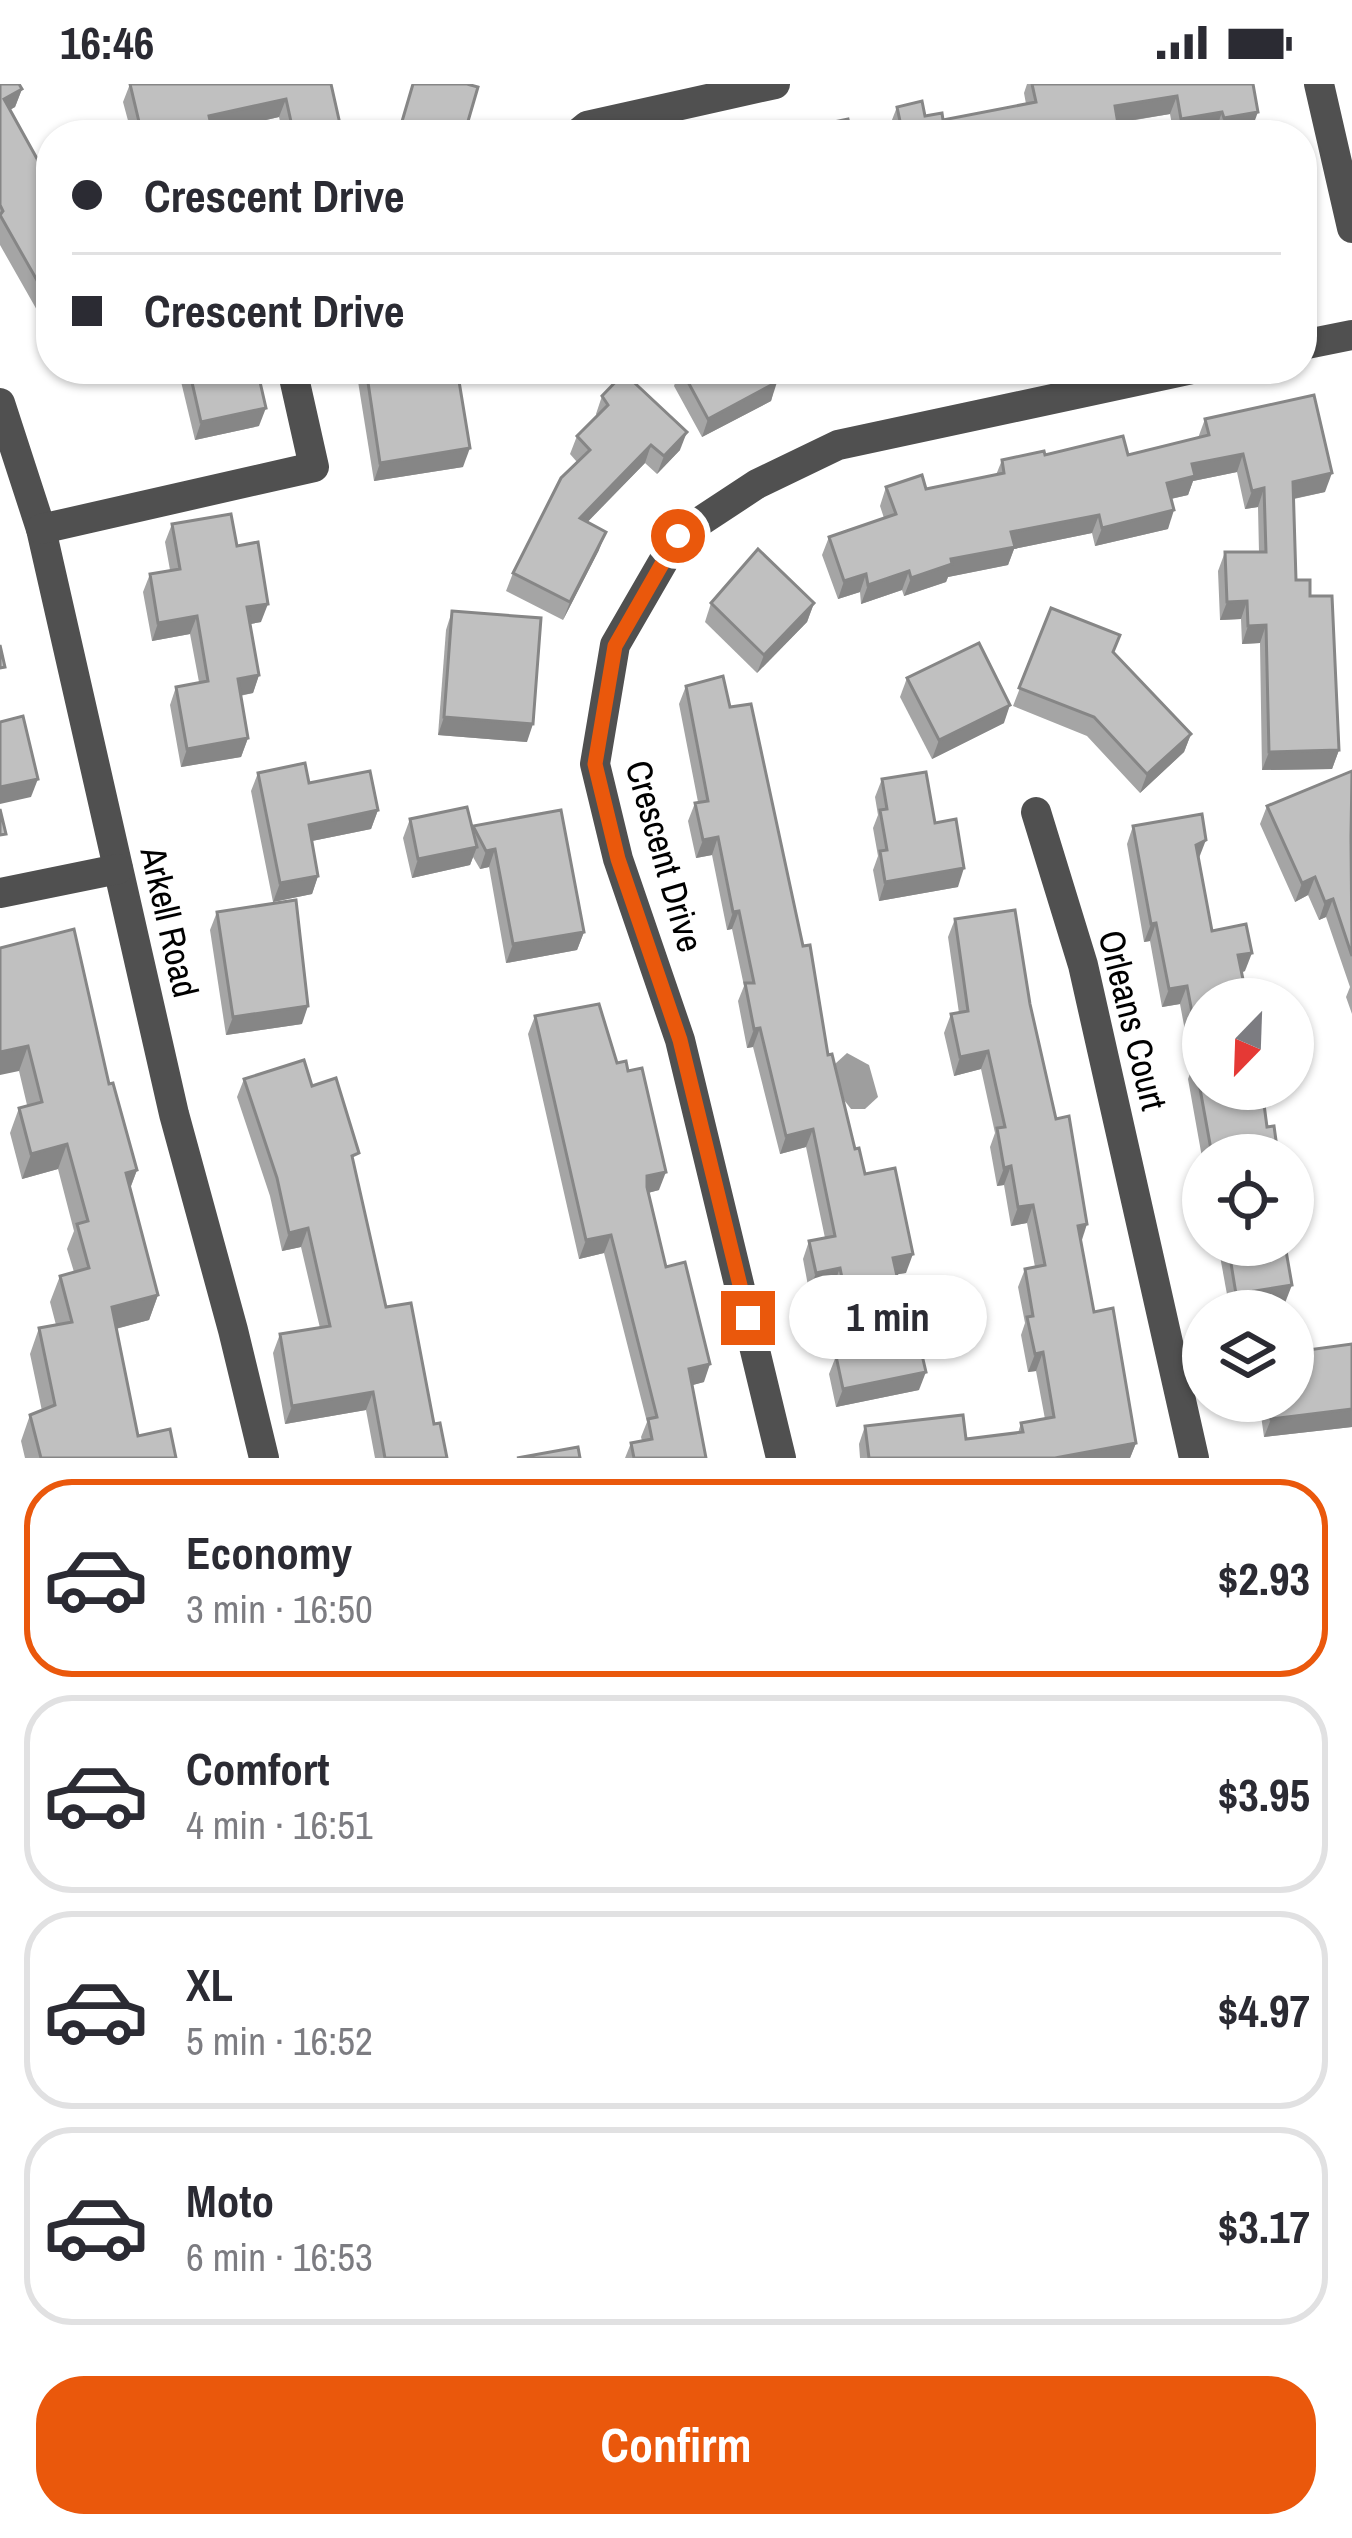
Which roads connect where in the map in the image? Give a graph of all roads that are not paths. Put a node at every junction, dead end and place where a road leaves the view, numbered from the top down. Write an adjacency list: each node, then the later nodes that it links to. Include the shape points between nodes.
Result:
1 (775, 84): 3 (street)
2 (1319, 84): 4 (street)
3 (614, 120)
4 (1352, 228)
5 (1352, 334): 6 (street)
6 (1317, 342)
7 (295, 384): 10 (street, via 314,467)
8 (1122, 384): 15 (street, Crescent Drive, via 838,445 757,484 678,536 615,646 595,764 680,1040)
9 (0, 403): 10 (street, Arkell Road)
10 (40, 530): 12 (street, Arkell Road)
11 (1036, 812): 16 (street, Orleans Court, via 1083,965)
12 (118, 869): 13 (street); 14 (street, Arkell Road)
13 (0, 892)
14 (264, 1458)
15 (782, 1458)
16 (1194, 1458)

